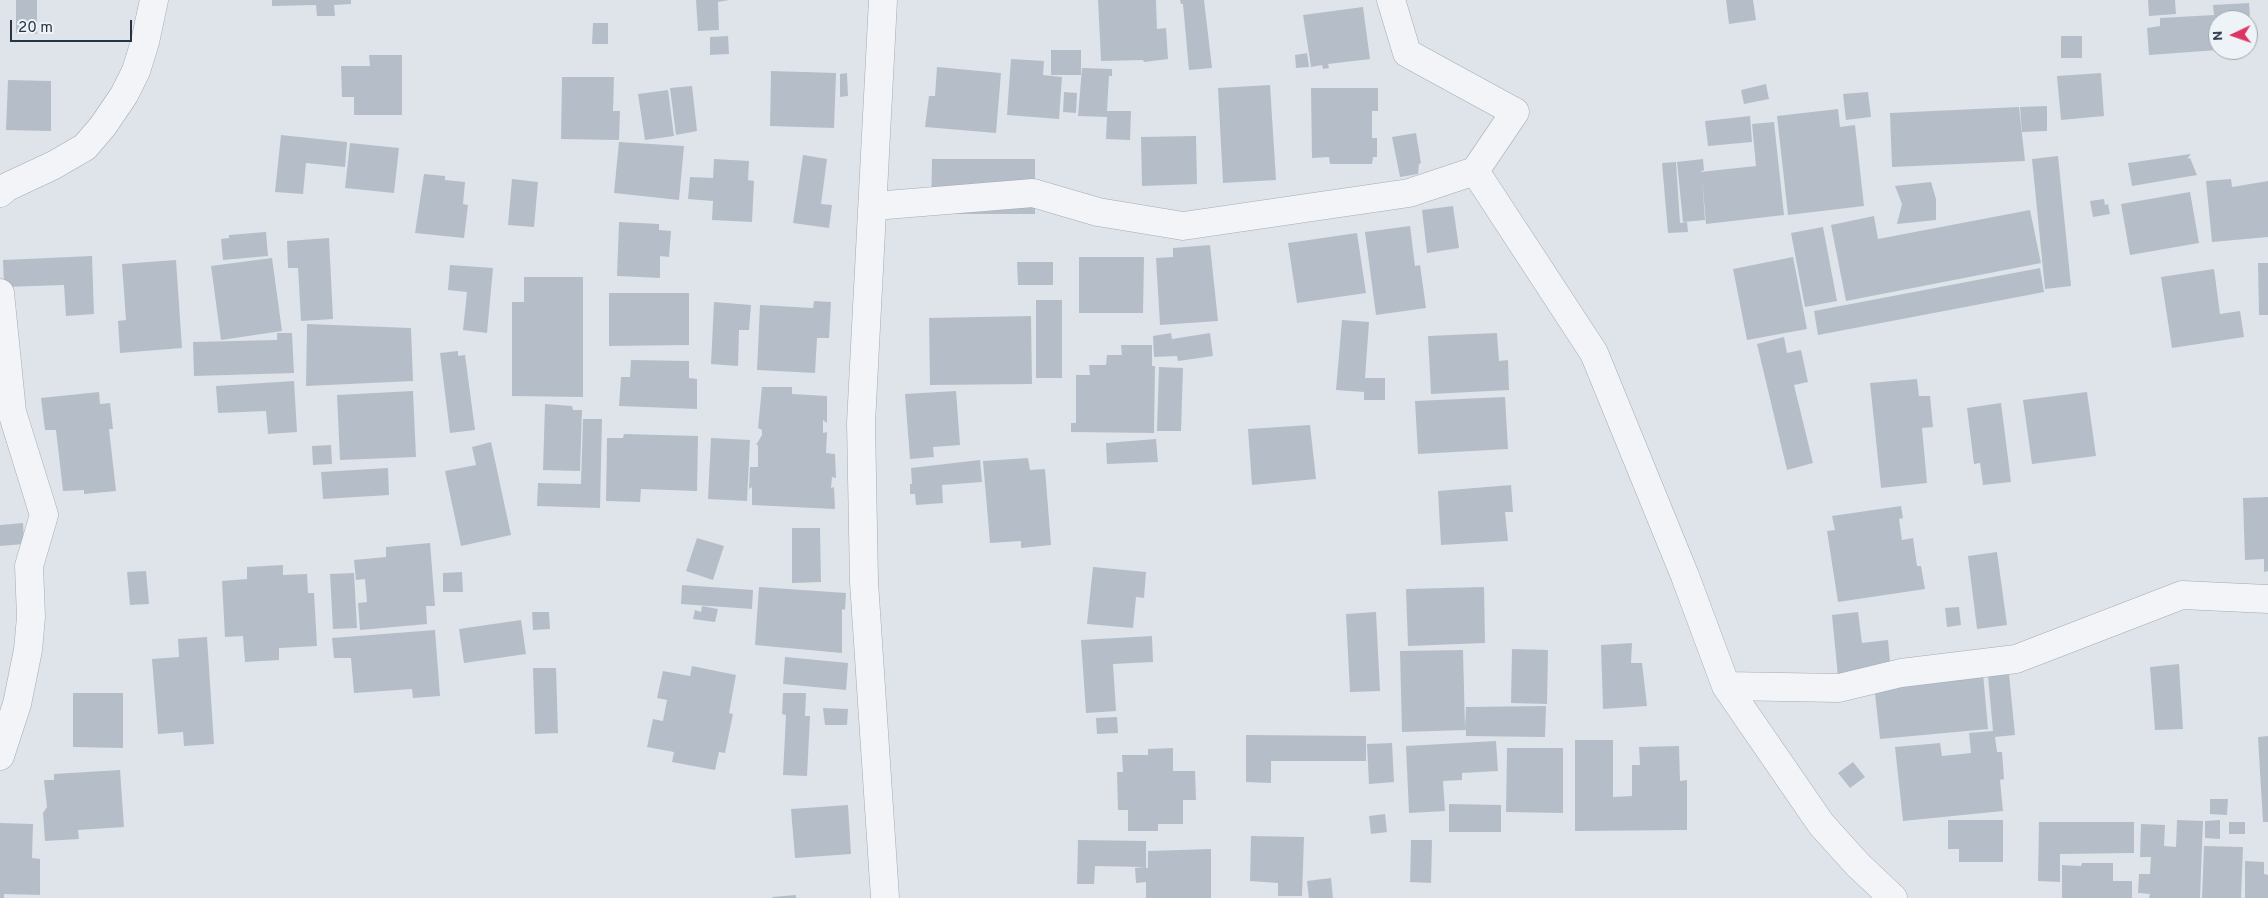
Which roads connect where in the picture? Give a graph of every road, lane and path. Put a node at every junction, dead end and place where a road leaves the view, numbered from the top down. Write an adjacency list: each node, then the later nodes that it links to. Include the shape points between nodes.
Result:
1 (154, 0): 5 (street, via 136,70 103,126 85,146)
2 (883, 0): 6 (street)
3 (1391, 0): 4 (street, via 1407,53 1515,112)
4 (1475, 171): 6 (street, via 1409,193 1183,226 1098,212 1033,193); 9 (street, via 1594,353 1686,576)
5 (0, 193)
6 (874, 206): 11 (street, via 861,423 864,582)
7 (0, 293): 10 (street, via 12,412 44,515 29,566 31,617 28,650 17,704)
8 (2268, 599): 9 (street, via 2182,595 2016,659 1901,674 1840,688)
9 (1726, 686): 12 (street, via 1821,824)
10 (0, 756)
11 (885, 898)
12 (1894, 898)

